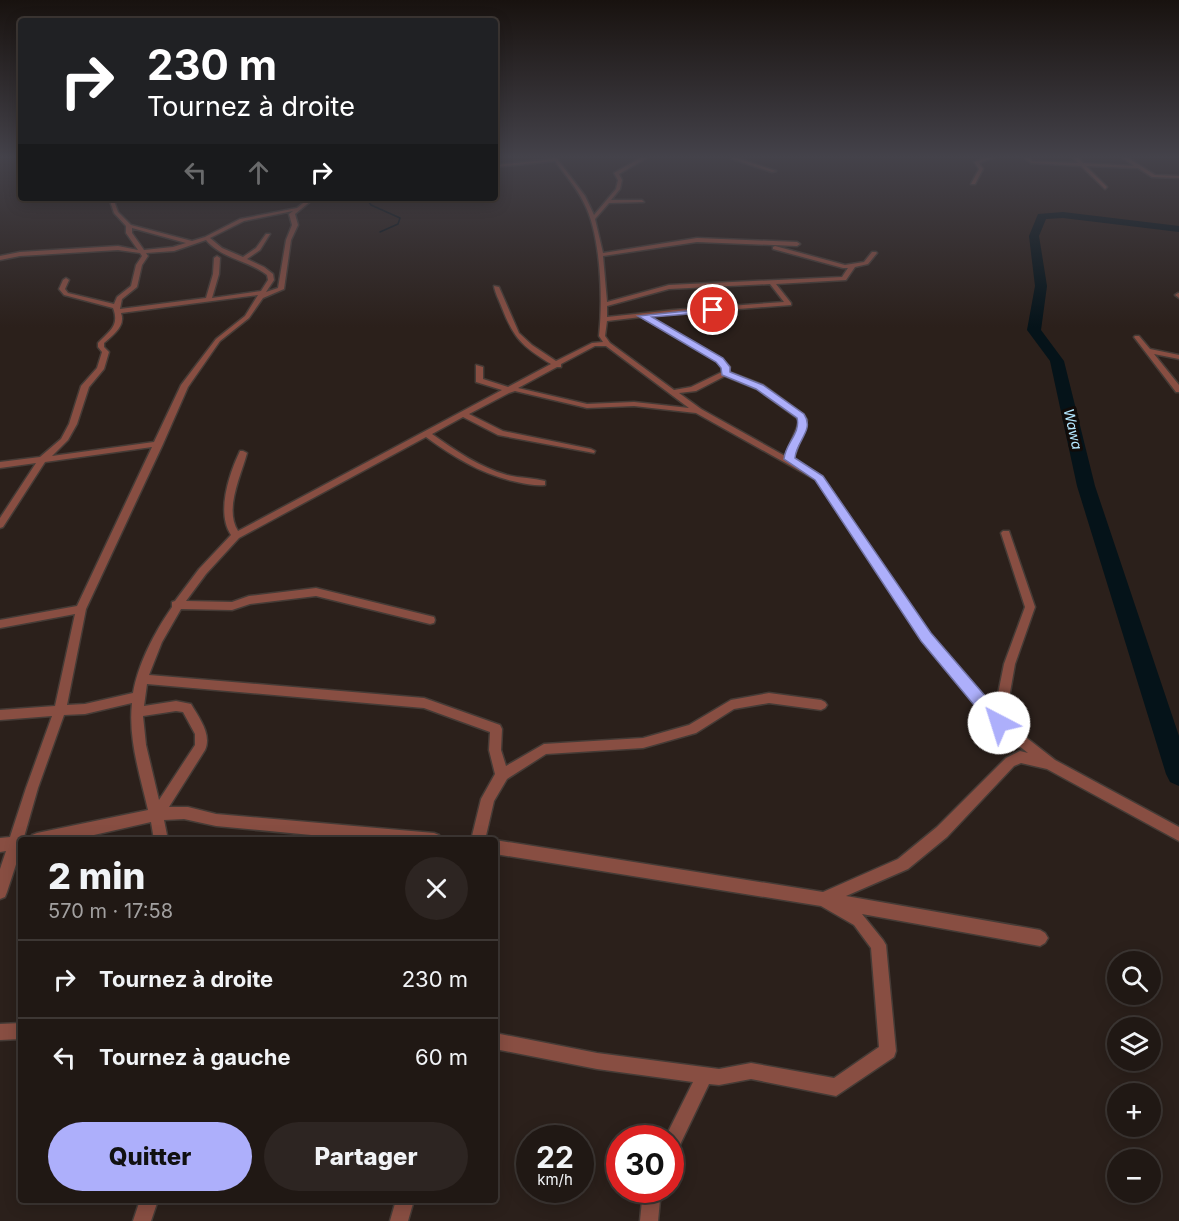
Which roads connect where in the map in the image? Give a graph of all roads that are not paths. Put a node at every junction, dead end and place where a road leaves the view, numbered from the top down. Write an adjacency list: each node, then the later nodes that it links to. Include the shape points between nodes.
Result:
1 (116, 213): 7 (street)
2 (276, 213): 9 (street, via 243,220)
3 (293, 213): 23 (street, via 295,225 287,239 287,271 281,289)
4 (591, 213): 6 (street)
5 (597, 213): 6 (street)
6 (592, 220): 15 (street)
7 (129, 226): 11 (street); 13 (street, via 129,233)
8 (268, 234): 18 (street, via 258,249)
9 (207, 238): 11 (street); 18 (street, via 214,248)
10 (768, 242): 12 (street); 15 (street, via 698,240); 19 (street, via 788,252)
11 (193, 243): 13 (street)
12 (797, 244)
13 (142, 252): 16 (street, via 117,248); 26 (street, via 145,256 134,287 119,298)
14 (874, 254): 19 (street, via 866,263)
15 (600, 255): 25 (street)
16 (0, 258)
17 (217, 258): 24 (street)
18 (245, 258): 23 (street, via 270,274 271,280)
19 (852, 267): 21 (street, via 844,279)
20 (66, 280): 26 (street, via 62,289 66,294)
21 (771, 282): 25 (street, via 669,286); 27 (street, via 789,304)
22 (496, 287): 33 (street, via 517,333 537,353)
23 (262, 295): 24 (street); 42 (street, via 247,317 218,340 184,387)
24 (209, 298): 26 (street)
25 (604, 305): 28 (street)
26 (118, 309): 46 (street, via 117,327 101,343 105,359 85,386 73,424 64,440)
27 (643, 316): 28 (street); 35 (street, via 720,360 726,367)
28 (605, 320): 30 (street)
29 (1137, 337): 31 (street)
30 (605, 340): 33 (street); 38 (street, via 650,378)
31 (1147, 350): 32 (street); 37 (street)
32 (1179, 357)
33 (558, 365): 36 (street)
34 (479, 367): 36 (street, via 479,380)
35 (725, 374): 38 (street, via 693,389); 45 (street, via 760,387 800,416 802,430)
36 (513, 390): 39 (street, via 587,406 634,404); 40 (street)
37 (1179, 390)
38 (674, 392): 39 (street)
39 (698, 411): 45 (street)
40 (464, 415): 41 (street); 43 (street, via 501,434)
41 (428, 435): 48 (street, via 487,472); 51 (street)
42 (159, 444): 46 (street); 53 (street)
43 (591, 451)
44 (243, 453): 51 (street, via 227,513 228,529)
45 (789, 459): 62 (street, via 819,478 926,637)
46 (42, 460): 47 (street); 49 (street)
47 (0, 465)
48 (542, 483)
49 (0, 525)
50 (1006, 533): 62 (street, via 1030,607 1015,639 1003,681)
51 (236, 536): 52 (street)
52 (176, 605): 54 (street, via 232,606 249,600 316,592); 56 (street)
53 (81, 609): 55 (street); 59 (street)
54 (430, 620)
55 (0, 624)
56 (141, 679): 57 (street); 64 (street, via 424,703 496,729 495,750)
57 (139, 697): 59 (street); 60 (street)
58 (821, 705): 64 (street, via 769,698 731,705 692,729 643,743 544,749)
59 (60, 711): 61 (street); 67 (street, via 32,788)
60 (137, 712): 65 (street, via 141,752); 65 (street, via 187,708 201,734 201,746)
61 (0, 715)
62 (999, 723): 63 (street)
63 (1051, 764): 66 (street); 77 (street, via 1020,757 1010,762 942,832 903,864)
64 (502, 775): 71 (street, via 488,799)
65 (157, 815): 68 (street); 69 (street); 70 (street, via 182,813 216,820)
66 (1179, 834)
67 (20, 837)
68 (59, 837)
69 (161, 837)
70 (401, 837)
71 (479, 837)
72 (18, 842): 73 (street)
73 (0, 845)
74 (18, 845): 76 (street)
75 (498, 847): 77 (street)
76 (0, 892)
77 (823, 899): 78 (street); 82 (street, via 859,920 878,945 888,1051 836,1087 751,1071 719,1077)
78 (1040, 938)
79 (18, 1031): 80 (street)
80 (0, 1032)
81 (498, 1042): 82 (street, via 597,1061)
82 (705, 1075): 83 (street)
83 (681, 1125)
84 (147, 1203): 87 (street)
85 (404, 1203): 88 (street)
86 (651, 1203): 89 (street)
87 (142, 1221)
88 (399, 1221)
89 (649, 1221)

